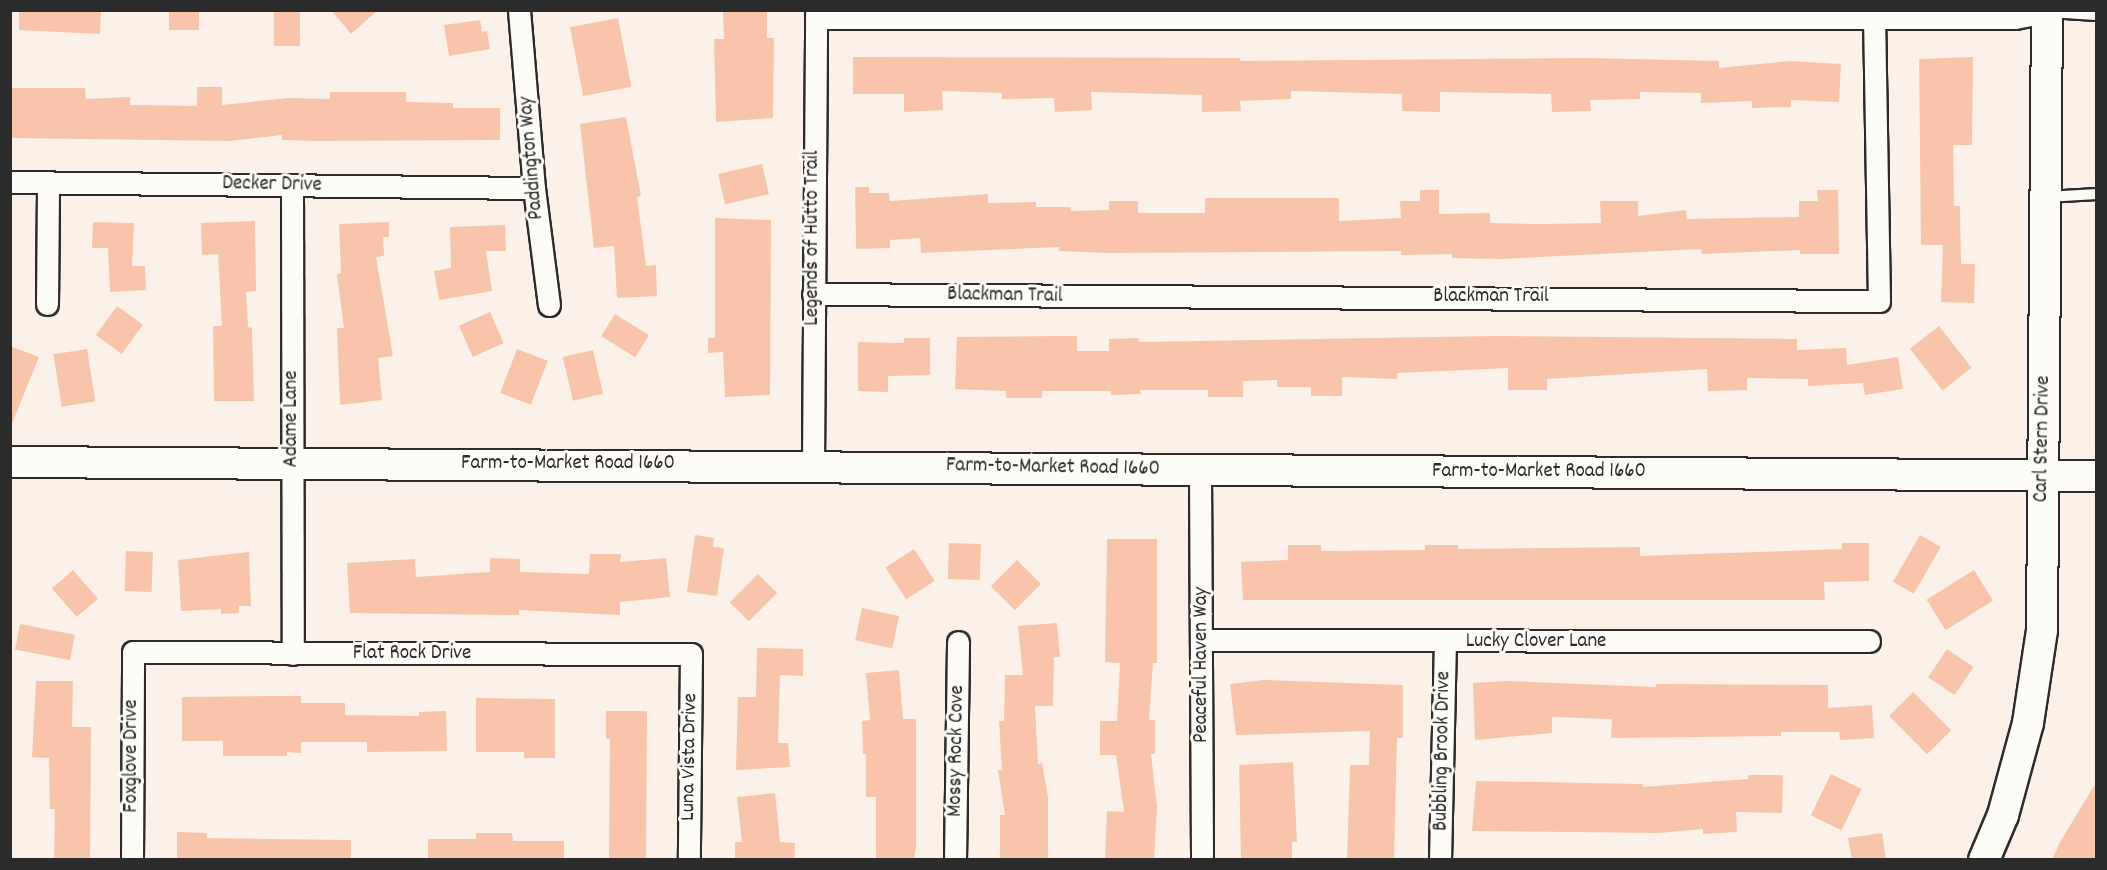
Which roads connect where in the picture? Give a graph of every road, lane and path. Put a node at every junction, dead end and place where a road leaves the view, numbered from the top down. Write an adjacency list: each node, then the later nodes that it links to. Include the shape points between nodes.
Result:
1 (519, 10): 9 (street, Paddington Way)
2 (2047, 11): 4 (street, via 2015,18); 5 (lane); 11 (main road, Carl Stern Drive)
3 (816, 14): 4 (street); 12 (street, Legends of Hutto Trail)
4 (1874, 14): 12 (street, Blackman Trail, via 1879,301)
5 (2097, 15)
6 (10, 182): 7 (street, Decker Drive)
7 (48, 182): 8 (street, Decker Drive); 13 (street)
8 (292, 185): 9 (street, Decker Drive); 16 (street, Adame Lane)
9 (534, 188): 14 (street, Paddington Way)
10 (2097, 194): 11 (lane)
11 (2046, 197): 19 (main road, Carl Stern Drive)
12 (813, 294): 17 (street, Legends of Hutto Trail)
13 (48, 304)
14 (549, 305)
15 (10, 462): 16 (main road, Farm-to-Market Road 1660)
16 (292, 463): 17 (main road, Farm-to-Market Road 1660); 26 (street, Adame Lane)
17 (813, 465): 18 (main road, Farm-to-Market Road 1660)
18 (1200, 471): 19 (main road, Farm-to-Market Road 1660); 21 (street, Peaceful Haven Way)
19 (2043, 475): 20 (main road, Farm-to-Market Road 1660); 33 (main road, Carl Stern Drive, via 2042,630 2028,723 2003,815)
20 (2097, 476)
21 (1203, 640): 24 (street, Lucky Clover Lane); 31 (street, Peaceful Haven Way)
22 (1869, 641): 24 (street, Lucky Clover Lane)
23 (958, 642): 30 (street, Mossy Rock Cove)
24 (1445, 643): 32 (street, Bubbling Brook Drive)
25 (133, 652): 26 (street, Flat Rock Drive); 28 (street, Foxglove Drive)
26 (293, 654): 27 (street, Flat Rock Drive)
27 (691, 654): 29 (street, Luna Vista Drive)
28 (132, 860)
29 (689, 860)
30 (955, 860)
31 (1202, 860)
32 (1440, 860)
33 (1984, 860)

